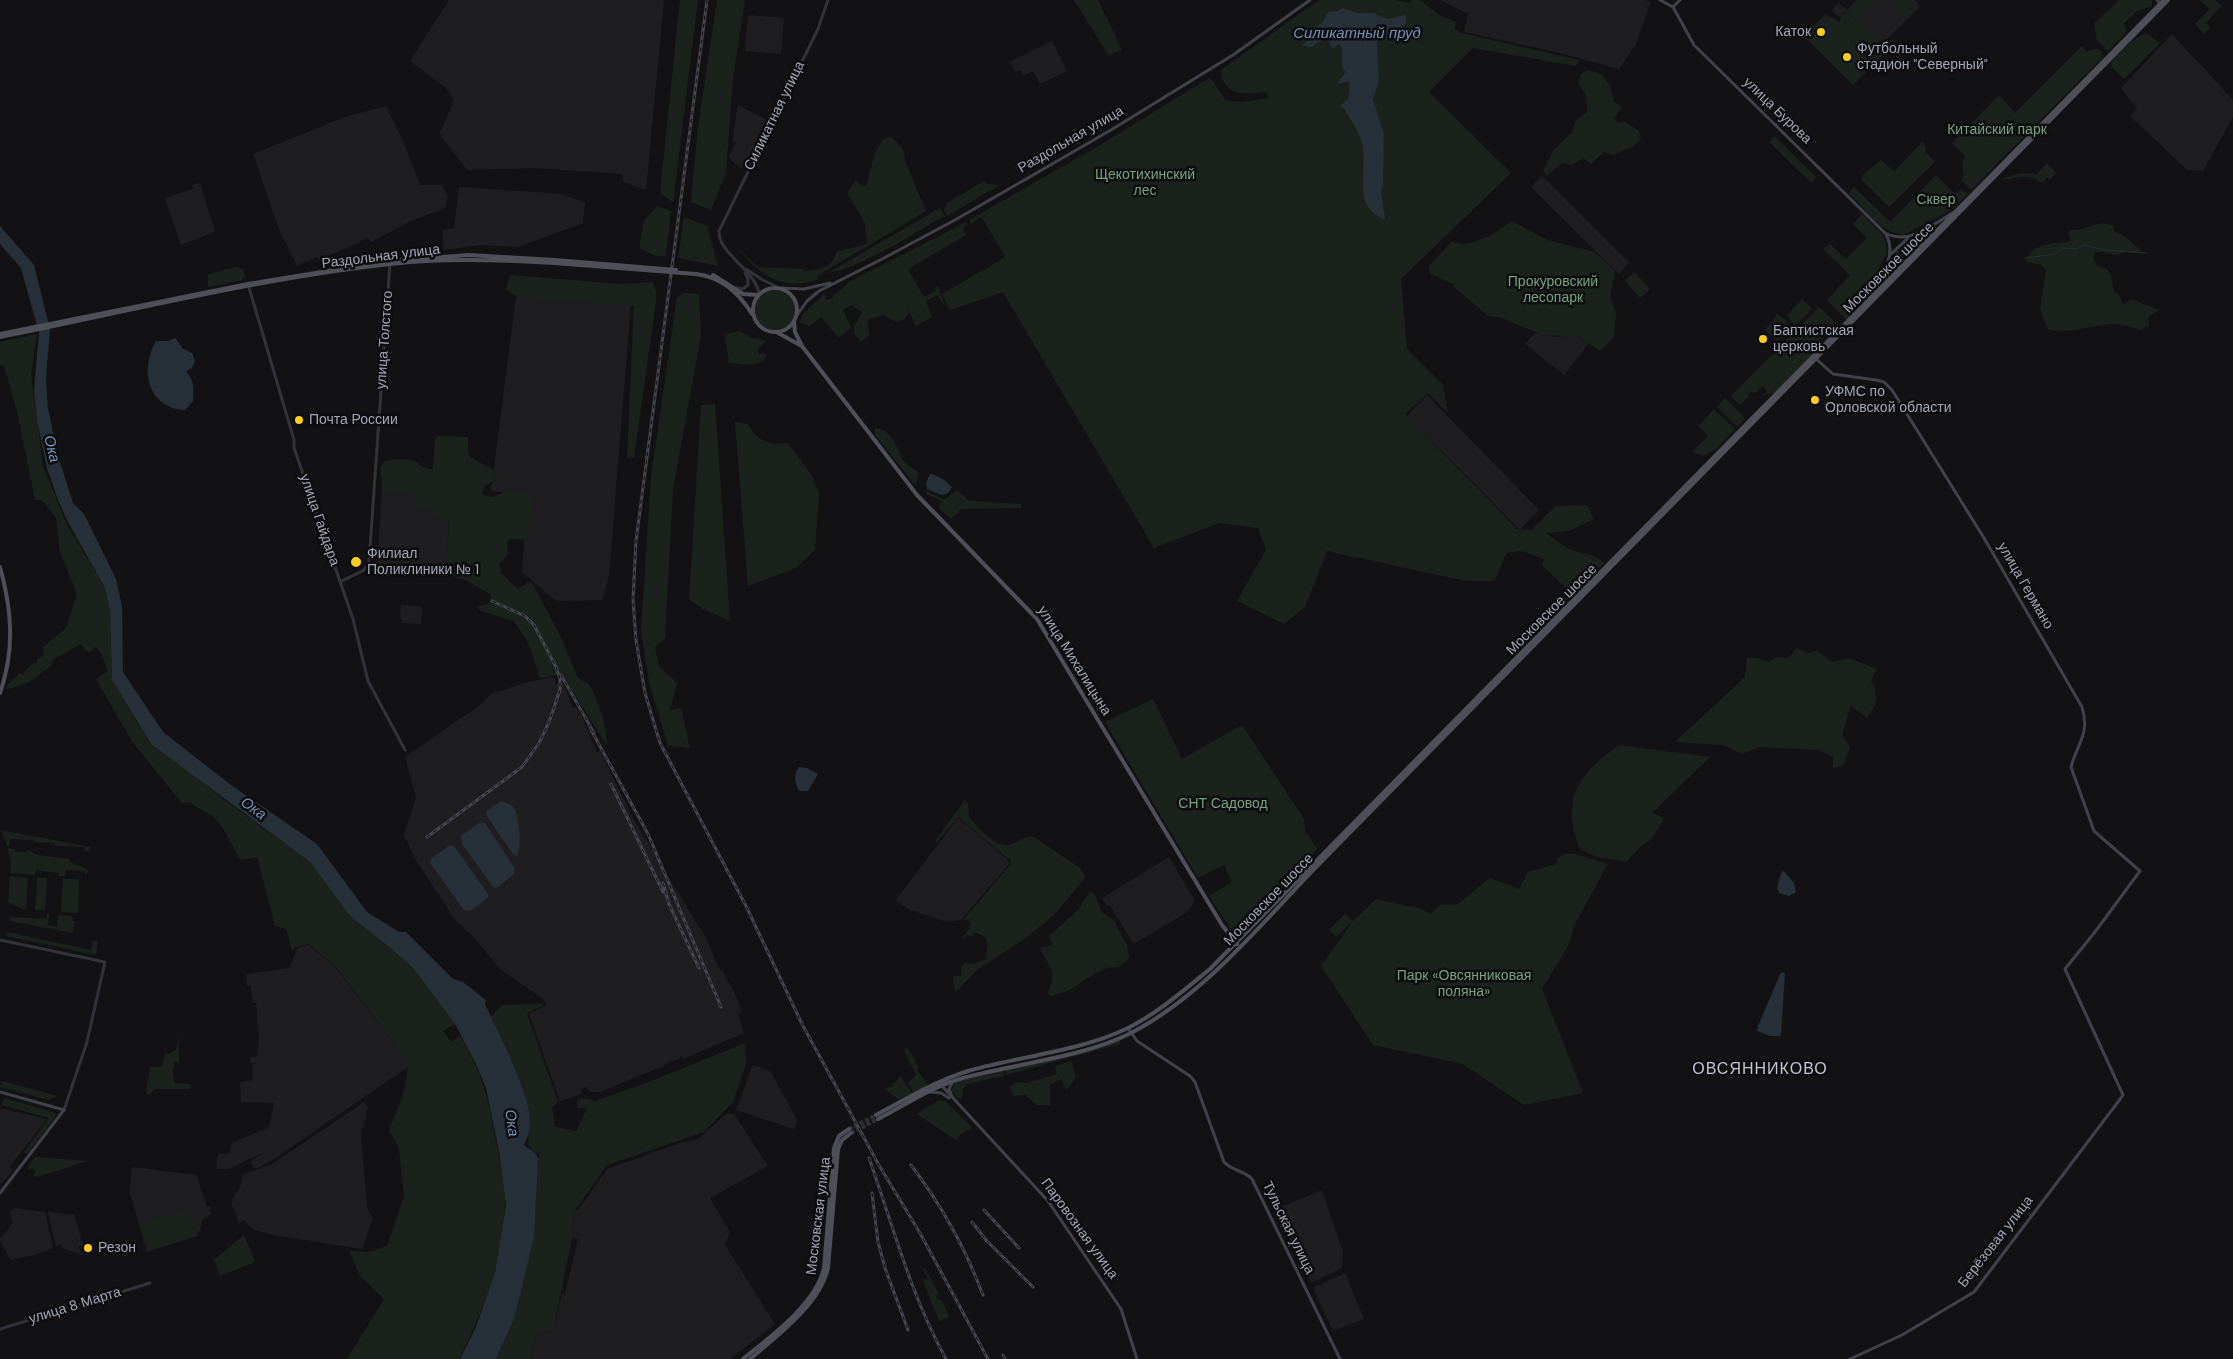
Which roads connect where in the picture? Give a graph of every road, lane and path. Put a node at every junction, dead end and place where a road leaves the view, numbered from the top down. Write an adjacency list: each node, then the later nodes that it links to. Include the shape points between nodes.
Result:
1 (828, 0): 16 (street, Силикатная улица, via 818,29 719,230 722,242)
2 (1310, 0): 19 (main road, Раздольная улица, via 1233,55 1110,130 884,258)
3 (1660, 0): 7 (main road)
4 (1680, 0): 7 (main road)
5 (2168, 0): 6 (main road, Московское шоссе)
6 (2161, 2): 8 (main road, Московское шоссе); 12 (main road, Московское шоссе)
7 (1673, 7): 9 (main road, улица Бурова, via 1694,45)
8 (1956, 210): 10 (main road); 12 (main road, Московское шоссе)
9 (1885, 233): 11 (main road); 13 (main road)
10 (1914, 235): 11 (main road); 12 (main road, via 1921,238)
11 (1908, 238): 13 (main road)
12 (1923, 247): 18 (main road, Московское шоссе)
13 (1890, 254): 14 (main road)
14 (1888, 262): 18 (main road, via 1890,270); 24 (main road)
15 (390, 263): 17 (main road, Раздольная улица, bridge, via 479,255); 20 (main road, Раздольная улица); 32 (street, улица Толстого, via 369,562 364,570)
16 (739, 264): 21 (street, via 749,282 743,289); 22 (street, via 761,280); 23 (street, via 756,285)
17 (696, 273): 21 (main road, Раздольная улица, via 718,276); 25 (main road, Раздольная улица, via 726,284)
18 (1897, 273): 24 (main road, Московское шоссе); 30 (main road, Московское шоссе)
19 (833, 283): 22 (main road, Раздольная улица, via 804,289); 26 (main road, Раздольная улица, via 812,296)
20 (247, 285): 28 (main road, Раздольная улица); 32 (street, улица Гайдара, via 294,448)
21 (734, 287): 23 (main road, Раздольная улица, via 743,294)
22 (780, 288): 23 (main road, via 766,289); 26 (main road, via 794,298 797,308)
23 (758, 294): 25 (main road, via 752,307)
24 (1868, 299): 30 (main road, Московское шоссе)
25 (753, 316): 27 (main road, via 761,328)
26 (795, 320): 27 (main road, via 787,328); 29 (main road, улица Михалицына, via 795,332)
27 (775, 332): 29 (main road, улица Михалицына)
28 (0, 336)
29 (802, 346): 36 (main road, улица Михалицына, via 918,495 1037,619)
30 (1814, 357): 36 (main road, Московское шоссе); 37 (main road, Московское шоссе); 44 (main road, улица Германо, via 1833,374 1884,382 1892,390 2082,706 2086,726 2071,767 2090,824 2099,837 2140,871 2065,968)
31 (0, 567): 33 (main road, via 11,615 12,637)
32 (340, 582): 34 (street, улица Гайдара, via 368,681)
33 (0, 693)
34 (405, 750)
35 (0, 940): 46 (street, via 105,962 87,1042)
36 (1236, 944): 37 (main road); 38 (main road, Московское шоссе, via 1183,990)
37 (1240, 947): 39 (main road, Московское шоссе, via 1213,973)
38 (1128, 1028): 39 (main road, Тульская улица); 41 (main road, Московское шоссе, via 1084,1044 970,1071)
39 (1131, 1033): 40 (main road, Московское шоссе, via 1085,1049); 55 (main road, Тульская улица, via 1195,1082 1224,1162 1252,1179)
40 (953, 1081): 41 (main road, Московское шоссе); 45 (main road, via 949,1089)
41 (940, 1084): 43 (main road, Московское шоссе); 43 (main road, Московское шоссе, via 876,1117); 45 (main road, Паровозная улица)
42 (0, 1092): 46 (main road)
43 (928, 1093): 45 (main road, via 941,1093)
44 (2123, 1095): 56 (main road, Берёзовая улица, via 1974,1292 1902,1335)
45 (954, 1101): 54 (main road, Паровозная улица, via 1048,1202 1121,1309)
46 (64, 1110): 49 (main road)
47 (850, 1131): 48 (main road)
48 (843, 1136): 52 (main road, Московская улица, via 834,1148 824,1268 819,1281 782,1326); 53 (main road, Московская улица, via 836,1162 824,1279 799,1315)
49 (0, 1193)
50 (150, 1283): 51 (street, улица 8 Марта)
51 (0, 1329)
52 (743, 1359)
53 (750, 1359)
54 (1137, 1359)
55 (1340, 1359)
56 (1850, 1359)

